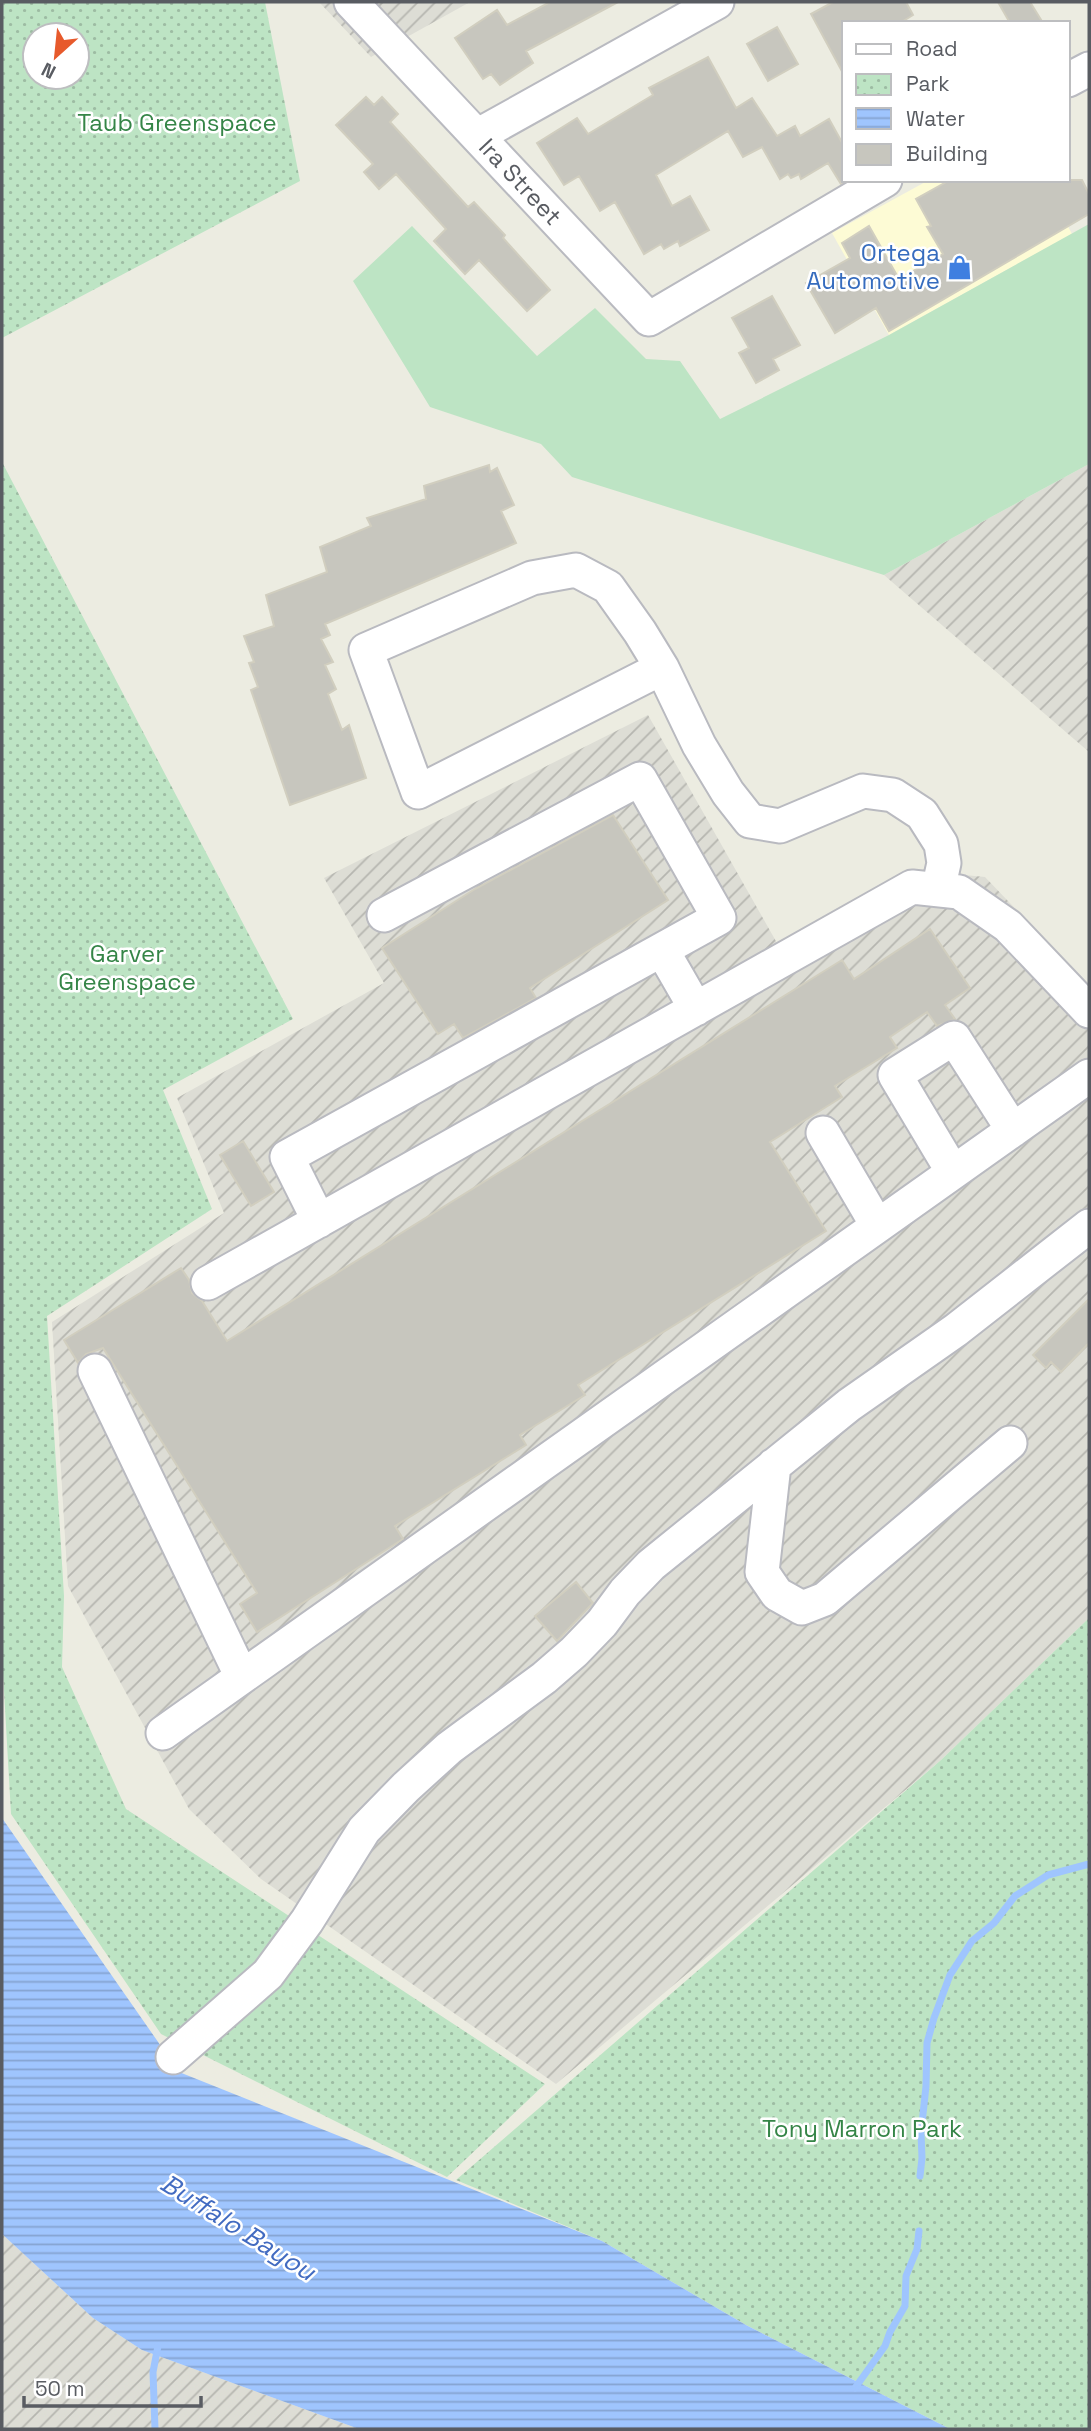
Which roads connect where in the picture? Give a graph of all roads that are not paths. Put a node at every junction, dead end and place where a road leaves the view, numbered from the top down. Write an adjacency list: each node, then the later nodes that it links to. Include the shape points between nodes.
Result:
1 (351, 2): 5 (street, Ira Street)
2 (717, 2): 5 (street)
3 (1089, 69): 4 (street)
4 (1070, 79)
5 (477, 136): 6 (street, Ira Street, via 649,318)
6 (882, 182)
7 (662, 668): 7 (street, via 608,587 576,570 532,578 366,650 418,792); 8 (street, via 699,745 750,821 780,826 863,791 893,795 922,814 941,844 944,863)
8 (938, 890): 11 (street, via 912,887); 12 (street, via 960,892 1007,926)
9 (384, 915): 10 (street, via 640,779 719,918)
10 (662, 950): 11 (street); 17 (street, via 287,1157)
11 (696, 1009): 17 (street)
12 (1089, 1012)
13 (1089, 1076): 14 (street)
14 (1013, 1130): 16 (street); 16 (street, via 954,1038 895,1075)
15 (823, 1133): 18 (street)
16 (953, 1172): 18 (street)
17 (319, 1221): 20 (street)
18 (877, 1225): 24 (street)
19 (1089, 1226): 23 (street)
20 (208, 1283)
21 (95, 1371): 24 (street)
22 (1010, 1443): 23 (street, via 825,1599 802,1608 777,1594 762,1572)
23 (774, 1465): 26 (street, via 651,1565 602,1623 544,1678 449,1748 406,1787 364,1830 268,1974)
24 (242, 1677): 25 (street)
25 (163, 1733)
26 (173, 2057)

